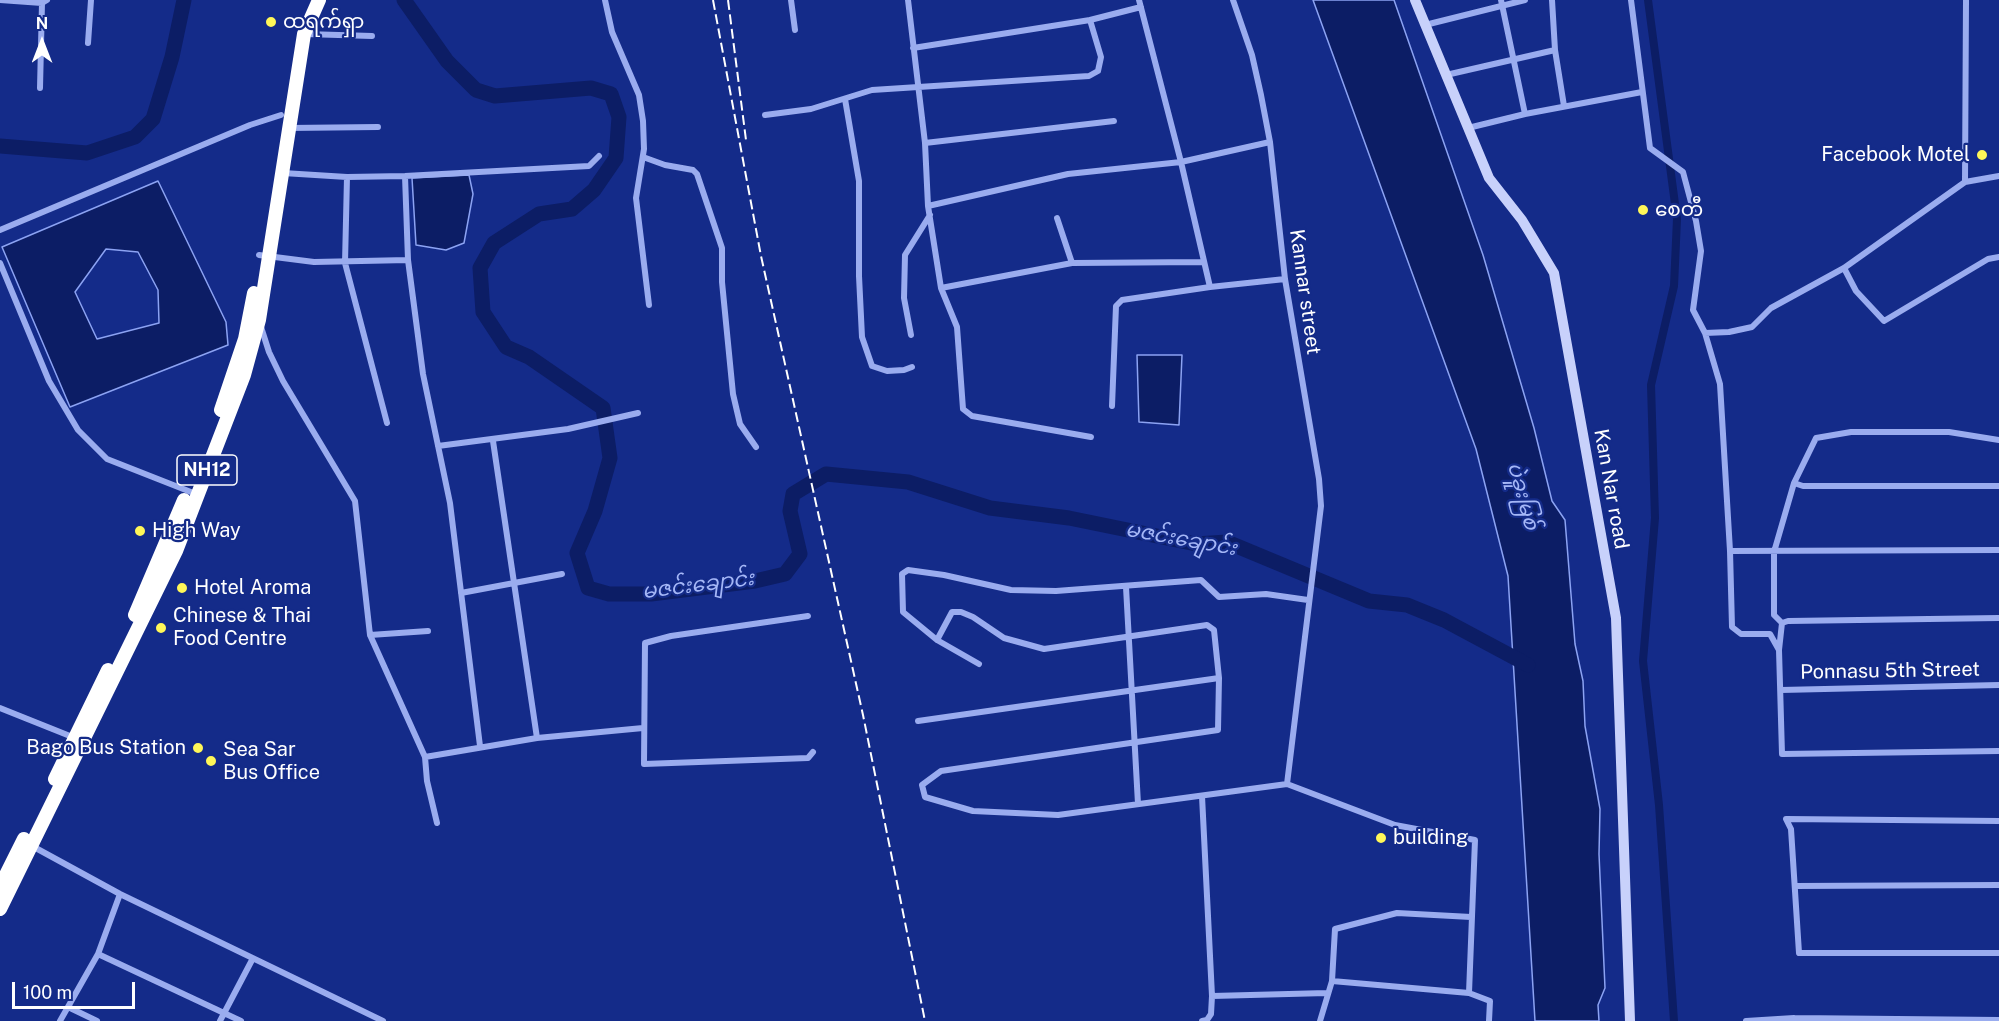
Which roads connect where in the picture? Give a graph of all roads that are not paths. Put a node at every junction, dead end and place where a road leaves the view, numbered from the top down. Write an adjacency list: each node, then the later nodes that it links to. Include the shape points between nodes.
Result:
1 (0, 0): 14 (street)
2 (91, 0): 22 (street)
3 (308, 0): 33 (highway, NH12, via 296,32)
4 (319, 0): 20 (highway, NH12)
5 (605, 0): 42 (street, via 612,32 639,95)
6 (791, 0): 19 (street)
7 (908, 0): 23 (street)
8 (1233, 0): 39 (street, Kannar street, via 1252,55)
9 (1415, 0): 18 (street, Kan Nar road)
10 (1525, 0): 15 (street)
11 (1552, 0): 24 (street)
12 (1631, 0): 29 (street)
13 (1966, 0): 48 (street)
14 (45, 1): 27 (street)
15 (1501, 2): 18 (street); 25 (street)
16 (1140, 3): 17 (street); 43 (street)
17 (1090, 20): 23 (street); 28 (street, via 1101,57 1098,71 1089,76)
18 (1425, 25): 26 (street, Kan Nar road)
19 (795, 30)
20 (304, 34): 21 (street); 37 (highway, NH12)
21 (372, 36)
22 (88, 43)
23 (913, 48): 28 (street)
24 (1555, 50): 25 (street); 31 (street)
25 (1511, 58): 26 (street); 32 (street)
26 (1446, 75): 38 (street, Kan Nar road)
27 (40, 88)
28 (917, 88): 30 (street, via 872,90); 40 (street)
29 (1642, 92): 31 (street); 66 (street, via 1650,148 1683,172 1701,250 1693,310)
30 (845, 99): 34 (street, via 811,110); 68 (street, via 859,181 862,337 872,366 887,371)
31 (1564, 106): 32 (street)
32 (1525, 114): 38 (street)
33 (281, 115): 52 (street); 53 (highway, NH12)
34 (765, 115)
35 (1114, 121): 40 (street)
36 (378, 127): 37 (street)
37 (288, 128): 44 (highway, NH12)
38 (1468, 128): 142 (street, Kan Nar road, via 1489,178 1522,220 1554,273 1616,618)
39 (1270, 142): 43 (street); 61 (street, Kannar street)
40 (925, 143): 49 (street)
41 (599, 156): 45 (street, via 589,166)
42 (643, 157): 64 (street, via 636,198); 76 (street, via 697,174 722,248 733,394 740,424)
43 (1181, 162): 49 (street, via 1068,174); 56 (street)
44 (281, 173): 47 (street); 53 (highway, NH12)
45 (405, 176): 47 (street); 55 (street)
46 (1999, 176): 48 (street)
47 (347, 177): 57 (street)
48 (1965, 182): 60 (street)
49 (928, 206): 50 (street)
50 (930, 215): 62 (street); 67 (street, via 905,255 904,298)
51 (1057, 218): 58 (street)
52 (0, 230)
53 (264, 256): 57 (street); 65 (highway, NH12); 79 (highway, NH12, via 245,339)
54 (1999, 257): 60 (street, via 1988,259 1884,321 1856,291)
55 (408, 260): 57 (street); 75 (street, via 423,374)
56 (1202, 262): 58 (street); 63 (street)
57 (345, 263): 71 (street)
58 (1072, 263): 62 (street)
59 (0, 264): 79 (street, via 50,381 78,429 107,459)
60 (1844, 268): 66 (street, via 1771,308 1752,327)
61 (1285, 279): 63 (street); 87 (street, Kannar street, via 1321,506)
62 (941, 288): 72 (street, via 957,327 963,409 972,416)
63 (1209, 288): 69 (street, via 1122,300 1116,306)
64 (650, 304)
65 (260, 320): 79 (highway, NH12, via 244,375); 92 (street, via 283,381 355,501)
66 (1705, 333): 81 (street, via 1720,384)
67 (911, 335)
68 (912, 367)
69 (1112, 406)
70 (638, 413): 74 (street)
71 (387, 423)
72 (1091, 437)
73 (1999, 440): 77 (street, via 1949,432 1851,432 1816,438)
74 (493, 441): 75 (street); 84 (street)
75 (438, 446): 86 (street, via 450,503)
76 (756, 447)
77 (1794, 483): 78 (street); 82 (street)
78 (1999, 486)
79 (192, 493): 105 (highway, NH12, via 176,550)
80 (1999, 550): 82 (street)
81 (1730, 552): 82 (street); 95 (street, via 1732,627 1741,634 1770,634)
82 (1774, 552): 90 (street, via 1774,615)
83 (562, 574): 84 (street)
84 (514, 584): 86 (street); 104 (street)
85 (1126, 587): 87 (street, via 1201,580 1219,597 1266,594); 93 (street); 94 (street, via 1011,590 908,570 902,574 903,612)
86 (461, 593): 107 (street)
87 (1308, 600): 111 (street, Kannar street)
88 (808, 616): 103 (street, via 645,643)
89 (1999, 618): 90 (street)
90 (1782, 623): 95 (street)
91 (428, 631): 92 (street)
92 (370, 635): 110 (street)
93 (1130, 638): 94 (street, via 1044,649 1004,638 960,612 952,612); 97 (street, via 1207,625 1214,630); 99 (street)
94 (937, 640): 96 (street)
95 (1779, 650): 100 (street)
96 (980, 664)
97 (1219, 678): 99 (street); 106 (street, via 1218,730)
98 (1999, 686): 100 (street, Ponnasu 5th Street)
99 (1130, 690): 102 (street); 106 (street)
100 (1781, 690): 108 (street, via 1782,754)
101 (0, 708): 105 (street)
102 (918, 721)
103 (643, 728): 104 (street); 109 (street, via 644,764 808,758)
104 (537, 738): 107 (street)
105 (79, 739): 116 (highway, NH12); 119 (highway, NH12)
106 (1135, 741): 113 (street); 113 (street, via 941,771 922,785 925,798 973,811 1058,815)
107 (480, 746): 110 (street)
108 (1999, 751)
109 (813, 752)
110 (425, 757): 115 (street)
111 (1287, 784): 112 (street); 122 (street, via 1395,825 1475,840)
112 (1203, 796): 113 (street); 129 (street)
113 (1138, 804)
114 (1999, 820): 118 (street, via 1786,819 1791,829)
115 (437, 823)
116 (31, 846): 120 (street); 121 (highway, NH12)
117 (1999, 885): 118 (street)
118 (1795, 886): 123 (street, via 1799,953)
119 (0, 887)
120 (120, 894): 124 (street); 125 (street)
121 (0, 909)
122 (1471, 917): 126 (street, via 1396,913 1335,928); 128 (street)
123 (1999, 953)
124 (98, 954): 130 (street); 131 (street)
125 (252, 960): 131 (street); 138 (street)
126 (1332, 981): 127 (street); 128 (street)
127 (1327, 993): 129 (street); 140 (street)
128 (1469, 993): 141 (street, via 1490,1001)
129 (1212, 996): 139 (street, via 1211,1014)
130 (68, 1007): 134 (street); 135 (street)
131 (224, 1013): 136 (street); 137 (street)
132 (1794, 1020): 133 (street); 143 (street)
133 (1999, 1020)
134 (60, 1021)
135 (97, 1021)
136 (220, 1021)
137 (241, 1021)
138 (382, 1021)
139 (1202, 1021)
140 (1320, 1021)
141 (1489, 1021)
142 (1630, 1021)
143 (1746, 1021)

